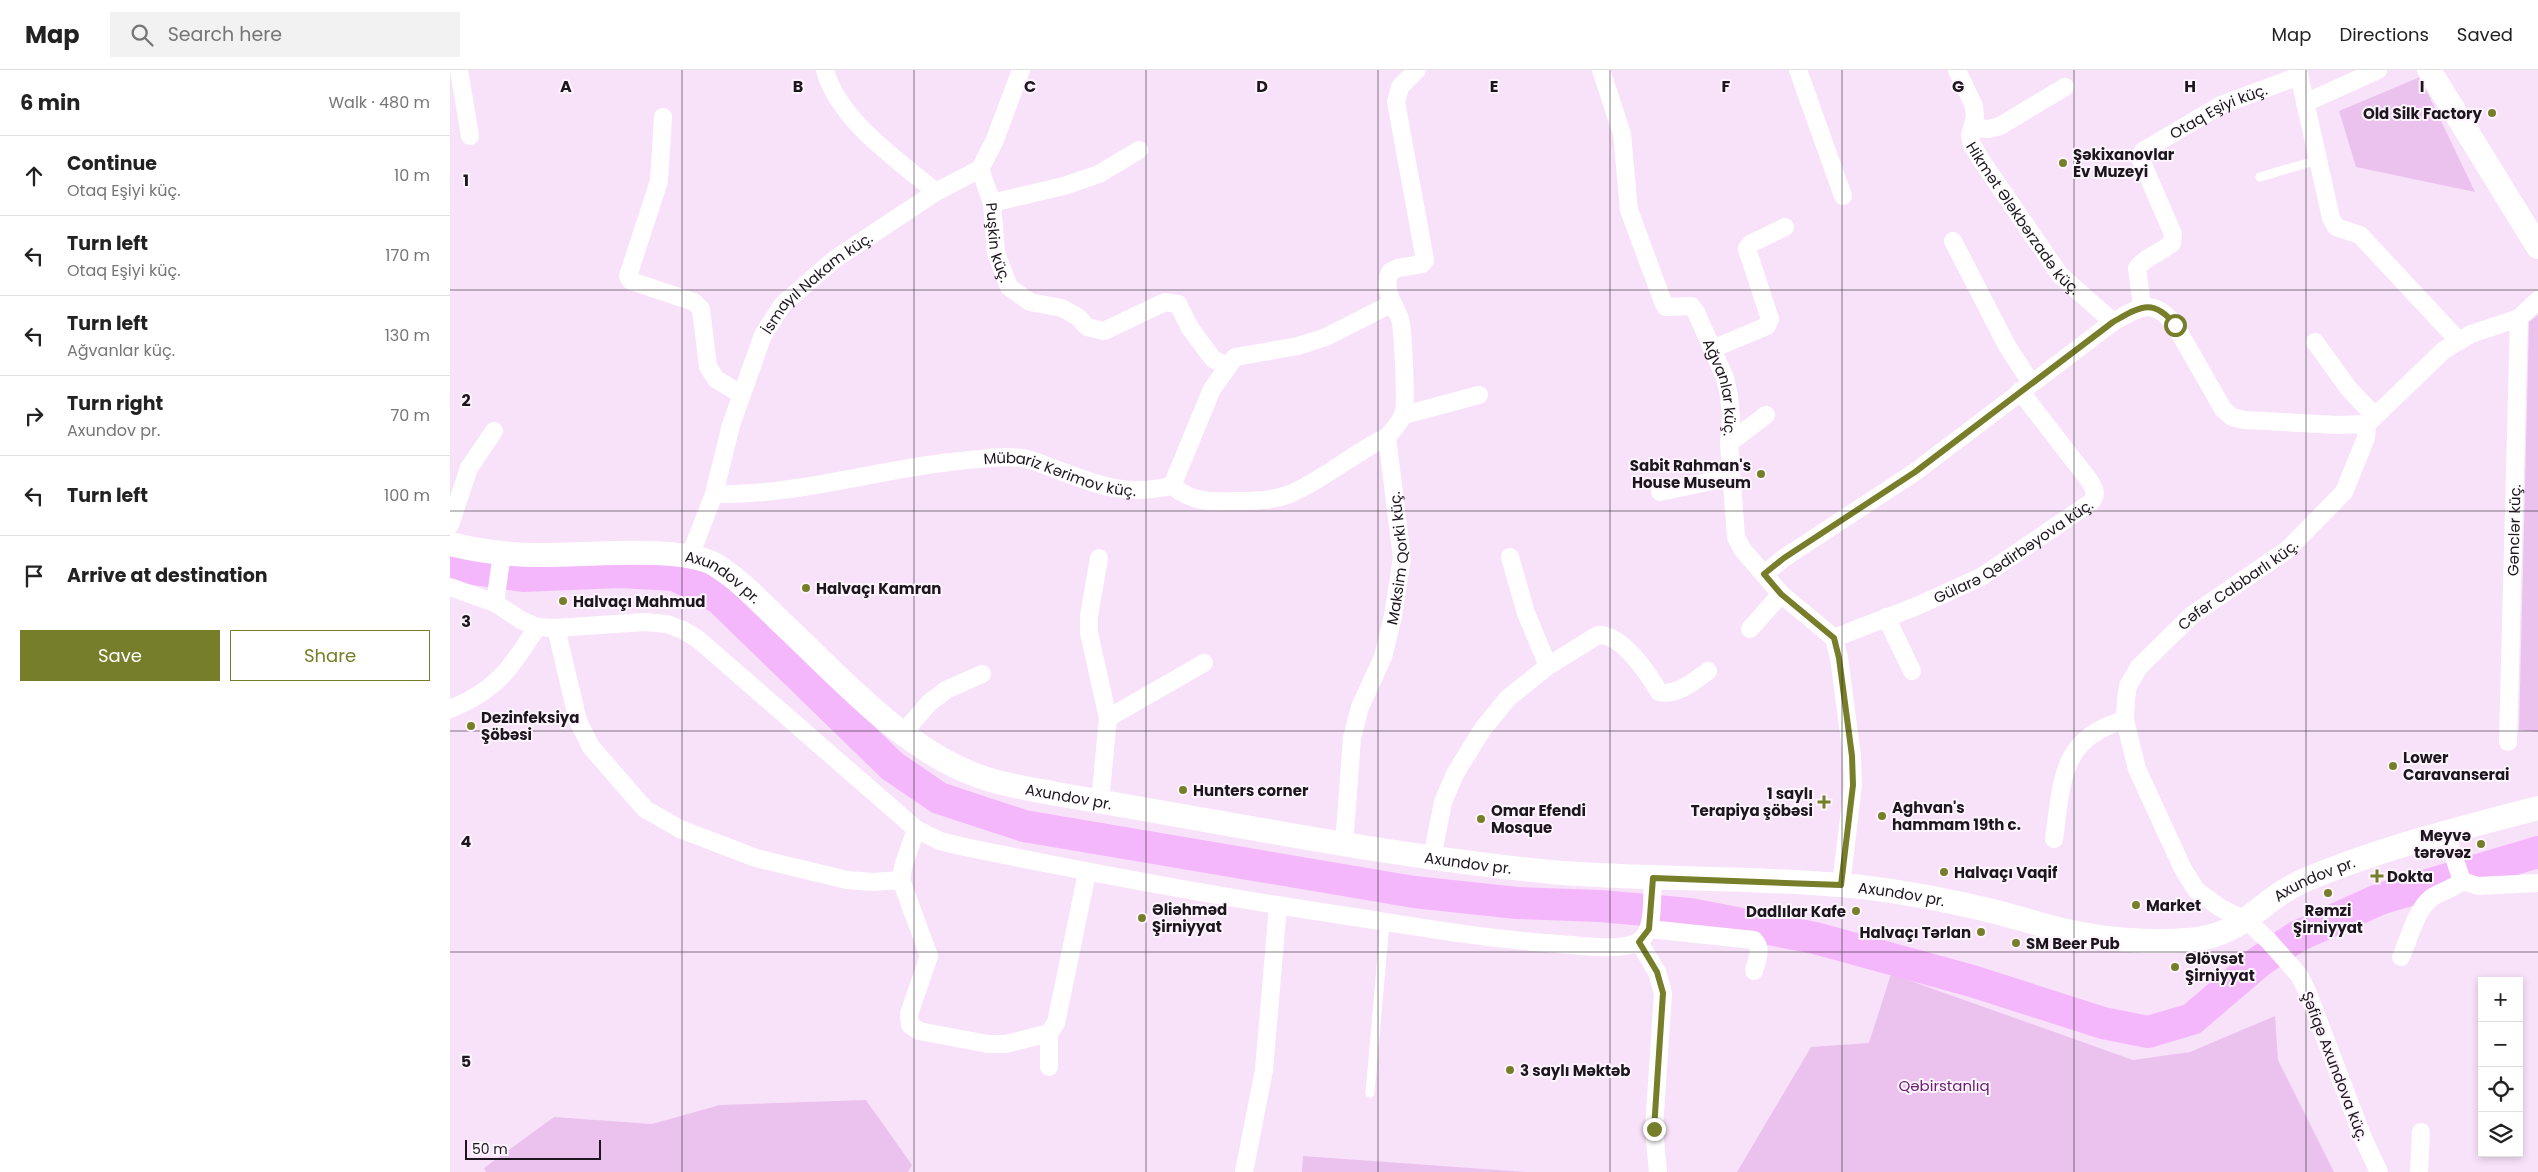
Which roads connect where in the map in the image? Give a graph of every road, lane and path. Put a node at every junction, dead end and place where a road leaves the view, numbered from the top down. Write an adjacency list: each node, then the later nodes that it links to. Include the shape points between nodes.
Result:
1 (459, 70): 15 (street)
2 (824, 70): 20 (street, via 828,83 858,126)
3 (1021, 70): 18 (street, via 994,142)
4 (1417, 70): 27 (street, via 1400,87 1396,102 1425,260 1422,264 1390,272 1386,280)
5 (1601, 70): 33 (street, Ağvanlar küç., via 1622,134 1629,210 1663,302 1672,308 1691,306)
6 (1798, 70): 21 (street)
7 (1957, 70): 14 (street, Hikmət Ələkbərzadə küç., via 1974,106)
8 (2378, 70): 12 (street)
9 (2429, 70): 25 (street)
10 (2299, 73): 12 (street); 28 (street, Otaq Eşiyi küç., via 2222,105 2143,151 2140,160 2173,234 2172,243 2137,268)
11 (2065, 87): 14 (street, via 2000,126)
12 (2305, 103): 17 (street)
13 (663, 117): 36 (street, via 659,181 628,276 631,281 694,302 701,309 708,367 716,380)
14 (1972, 128): 30 (street, Hikmət Ələkbərzadə küç., via 1972,144 2038,245 2060,275)
15 (470, 136)
16 (1139, 150): 22 (street, via 1099,174)
17 (2318, 160): 19 (lane); 31 (street, via 2336,227 2360,235)
18 (980, 169): 20 (street, İsmayıl Nakam küç.); 22 (street, Puşkin küç.)
19 (2260, 177)
20 (936, 192): 36 (street, İsmayıl Nakam küç., via 835,259 783,304 763,335)
21 (1844, 196)
22 (992, 203): 34 (street, Puşkin küç., via 996,253 1009,288 1030,302 1062,308 1078,317 1087,327 1104,331 1165,302 1178,304 1190,328 1213,359)
23 (1785, 227): 33 (street, via 1750,244 1747,249 1770,319 1767,326)
24 (1953, 241): 35 (street)
25 (2538, 247)
26 (2538, 300): 29 (street)
27 (1391, 304): 34 (street, via 1326,337 1298,346 1244,354 1235,357); 38 (street, via 1400,319 1403,336)
28 (2142, 306): 30 (street); 40 (street, via 2166,313 2223,409 2232,417 2338,425)
29 (2519, 318): 31 (street); 72 (street, Gənclər küç.)
30 (2113, 322): 35 (street)
31 (2458, 340): 40 (street)
32 (2315, 342): 40 (street)
33 (1712, 349): 43 (street, Ağvanlar küç., via 1729,396)
34 (1227, 366): 45 (street, via 1212,389)
35 (2026, 387): 54 (street, via 1915,472); 58 (street, Gülarə Qədirbəyova küç., via 2096,491 2096,497 1981,577)
36 (742, 395): 47 (street, İsmayıl Nakam küç.)
37 (1479, 395): 38 (street)
38 (1404, 415): 42 (street)
39 (1766, 415): 43 (street)
40 (2371, 420): 70 (street, Cəfər Cabbarlı küç., via 2344,492 2287,550 2192,615 2139,667 2128,686)
41 (494, 431): 48 (street, via 469,468)
42 (1387, 437): 45 (street, via 1363,448 1316,481 1264,500 1201,500 1188,498); 78 (street, Maksim Qorki küç., via 1402,558 1383,656 1360,707 1352,738)
43 (1729, 443): 44 (street, Ağvanlar küç.)
44 (1731, 477): 46 (street); 54 (street, Ağvanlar küç., via 1736,537)
45 (1172, 486): 47 (street, Mübariz Kərimov küç., via 1127,491 1092,483 1024,458 1000,457 927,465 766,491)
46 (1660, 492)
47 (714, 494): 51 (street, İsmayıl Nakam küç.)
48 (450, 524)
49 (450, 544): 50 (street, Axundov pr.)
50 (502, 555): 51 (street, Axundov pr.); 57 (street)
51 (690, 556): 71 (street, Axundov pr., via 718,567 747,589)
52 (1510, 557): 64 (street, via 1526,613)
53 (1099, 558): 69 (street, via 1089,616)
54 (1764, 574): 56 (street, Ağvanlar küç.)
55 (450, 587): 57 (street)
56 (1781, 594): 61 (street); 62 (street, Ağvanlar küç.)
57 (496, 596): 59 (street, via 521,620)
58 (1886, 617): 62 (street, Gülarə Qədirbəyova küç.); 66 (street)
59 (537, 627): 60 (street); 68 (street, via 508,671 485,691)
60 (556, 628): 75 (street, via 644,622 667,624 683,630 699,640); 81 (street, via 578,721 591,747 645,810 680,829 756,858 847,880)
61 (1750, 629)
62 (1834, 638): 84 (street, via 1852,756 1853,785)
63 (1204, 663): 69 (street)
64 (1548, 666): 65 (street, via 1598,635 1607,634 1618,641 1650,676 1659,692 1677,691); 79 (street, via 1508,698 1482,730 1455,774 1443,802)
65 (1708, 671)
66 (1912, 671)
67 (982, 674): 71 (street, via 946,690 929,703)
68 (450, 710)
69 (1108, 718): 73 (street)
70 (2125, 720): 77 (street, via 2105,725 2088,736 2068,762); 87 (street, Cəfər Cabbarlı küç., via 2137,769 2183,869 2196,890 2219,907)
71 (903, 732): 73 (street, Axundov pr., via 934,756 978,776)
72 (2508, 742)
73 (1100, 802): 78 (street, Axundov pr.)
74 (2538, 808): 76 (street, Axundov pr.)
75 (916, 829): 80 (street, via 940,841); 81 (street)
76 (2446, 833): 82 (street); 87 (street, Axundov pr., via 2300,882 2269,901)
77 (2054, 839)
78 (1344, 845): 79 (street, Axundov pr.)
79 (1432, 858): 85 (street, Axundov pr.)
80 (1087, 873): 86 (street); 93 (street, via 1056,1023)
81 (902, 880): 93 (street, via 929,956 909,1014 910,1025 919,1031 988,1044 1006,1044)
82 (2462, 881): 83 (street, via 2478,886); 91 (street, via 2423,907)
83 (2538, 883)
84 (1841, 885): 85 (street, Axundov pr.); 87 (street, Axundov pr., via 1926,897 2070,932 2114,938 2186,940 2230,931)
85 (1652, 887): 89 (street)
86 (1278, 906): 88 (street); 97 (street, via 1264,1070)
87 (2247, 921): 90 (street, Cəfər Cabbarlı küç.)
88 (1385, 922): 89 (street, via 1473,936 1618,947); 95 (lane)
89 (1644, 936): 92 (street, via 1754,940 1760,952); 98 (street, via 1663,993 1654,1129)
90 (2268, 940): 99 (street, Şəfiqə Axundova küç., via 2307,990)
91 (2401, 957)
92 (1754, 970)
93 (1049, 1033): 94 (street)
94 (1048, 1066)
95 (1370, 1093)
96 (2421, 1132): 100 (street)
97 (1244, 1172)
98 (1658, 1172)
99 (2379, 1172)
100 (2419, 1172)

